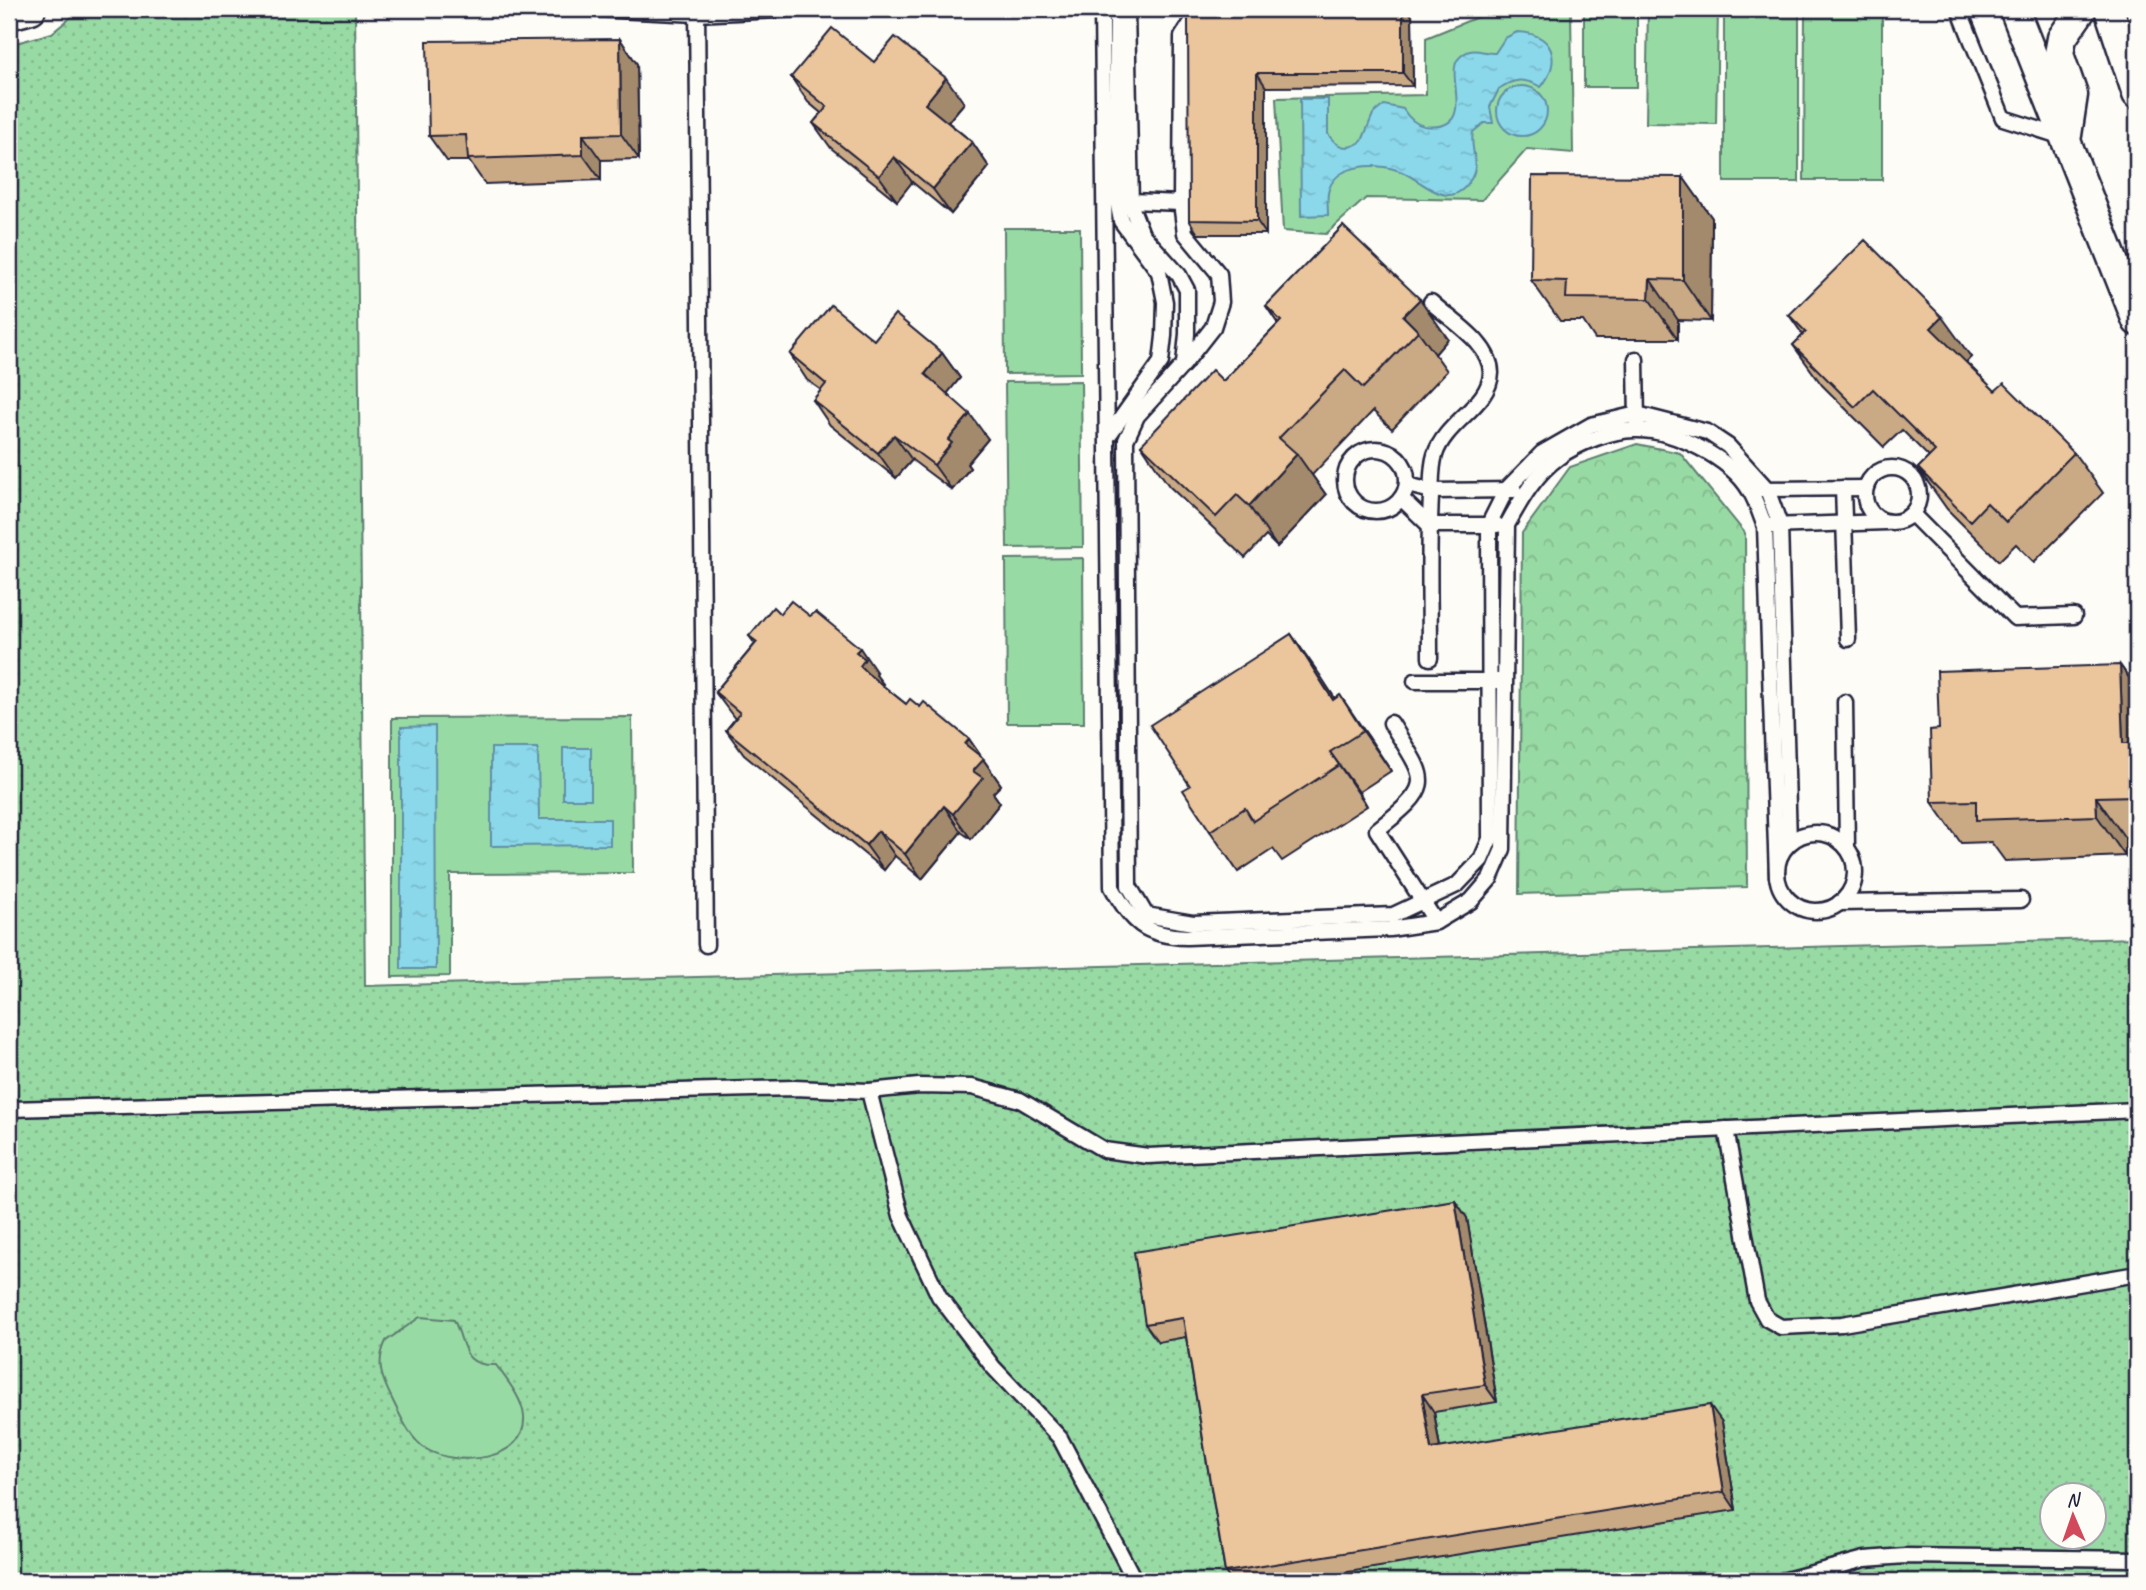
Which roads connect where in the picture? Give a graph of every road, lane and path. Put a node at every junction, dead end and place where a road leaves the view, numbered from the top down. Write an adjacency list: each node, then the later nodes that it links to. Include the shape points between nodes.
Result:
1 (31, 9): 13 (street)
2 (595, 9): 12 (lane)
3 (798, 9): 12 (lane)
4 (1102, 9): 23 (lane)
5 (1117, 9): 23 (lane, via 1117,200 1121,221 1158,272 1165,302 1161,362)
6 (1127, 9): 16 (lane)
7 (1200, 9): 17 (lane, via 1182,37)
8 (1959, 9): 15 (lane, via 2003,118)
9 (2014, 9): 15 (street)
10 (2082, 9): 15 (street, via 2062,38 2060,54 2073,95)
11 (2109, 9): 14 (street)
12 (697, 11): 54 (lane)
13 (9, 15)
14 (2137, 94)
15 (2067, 138): 19 (street)
16 (1131, 201): 17 (lane); 21 (lane, via 1142,234 1179,275 1186,290)
17 (1181, 203): 21 (lane, via 1185,233 1219,274 1221,289 1219,315)
18 (1430, 302): 29 (lane, via 1488,353 1491,373 1488,387 1474,406 1443,435 1434,457)
19 (2137, 321)
20 (1636, 359): 22 (lane)
21 (1184, 364): 51 (lane, via 1137,416 1126,440 1129,886 1146,915 1193,923 1393,915)
22 (1637, 422): 26 (lane, via 1714,455); 27 (lane, via 1707,432 1728,446); 28 (lane, via 1591,425 1542,453); 30 (lane, via 1559,457)
23 (1108, 436): 53 (lane, via 1112,887 1124,908 1138,925 1167,937 1390,929)
24 (1843, 488): 25 (lane); 27 (lane); 35 (lane)
25 (1865, 488): 32 (lane, via 1875,473 1901,468 1919,488); 33 (lane, via 1866,505)
26 (1750, 489): 27 (lane); 38 (lane)
27 (1767, 489): 38 (lane)
28 (1506, 490): 29 (lane); 30 (lane); 34 (lane)
29 (1432, 491): 31 (lane); 36 (lane)
30 (1525, 491): 37 (lane)
31 (1404, 492): 31 (lane, via 1403,464 1387,451 1366,451 1349,464 1348,494 1363,509 1384,510); 36 (lane)
32 (1912, 514): 33 (lane); 39 (lane, via 2015,618)
33 (1886, 522): 35 (lane)
34 (1489, 524): 36 (lane); 37 (lane); 43 (lane)
35 (1844, 524): 38 (lane); 40 (lane)
36 (1429, 525): 41 (lane)
37 (1507, 525): 44 (lane)
38 (1773, 526): 47 (lane); 49 (lane)
39 (2074, 616)
40 (1848, 639)
41 (1430, 658)
42 (1415, 681): 43 (lane)
43 (1489, 681): 44 (lane); 51 (lane, via 1490,839 1481,860 1457,885)
44 (1505, 681): 53 (lane, via 1503,849 1490,878 1471,901)
45 (1845, 702): 48 (lane)
46 (1391, 723): 51 (lane, via 1422,773 1421,786 1377,830)
47 (1789, 842): 48 (lane, via 1813,832); 49 (lane, via 1777,864)
48 (1847, 847): 52 (lane, via 1855,871 1848,895)
49 (1777, 877): 52 (lane, via 1780,890 1800,908 1827,909)
50 (2021, 900): 52 (lane)
51 (1424, 901): 53 (lane)
52 (1839, 903)
53 (1436, 922)
54 (706, 945)
55 (869, 1091): 56 (lane, via 794,1088); 58 (lane, via 972,1087 1020,1100 1104,1150 1148,1156); 61 (lane, via 901,1216 939,1296 993,1367 1060,1438)
56 (9, 1109)
57 (2137, 1110): 58 (lane)
58 (1726, 1129): 59 (lane, via 1757,1301 1767,1319 1781,1327 1842,1324)
59 (2137, 1274)
60 (2137, 1559): 62 (lane, via 1905,1556 1864,1559)
61 (1135, 1581)
62 (1782, 1581)

